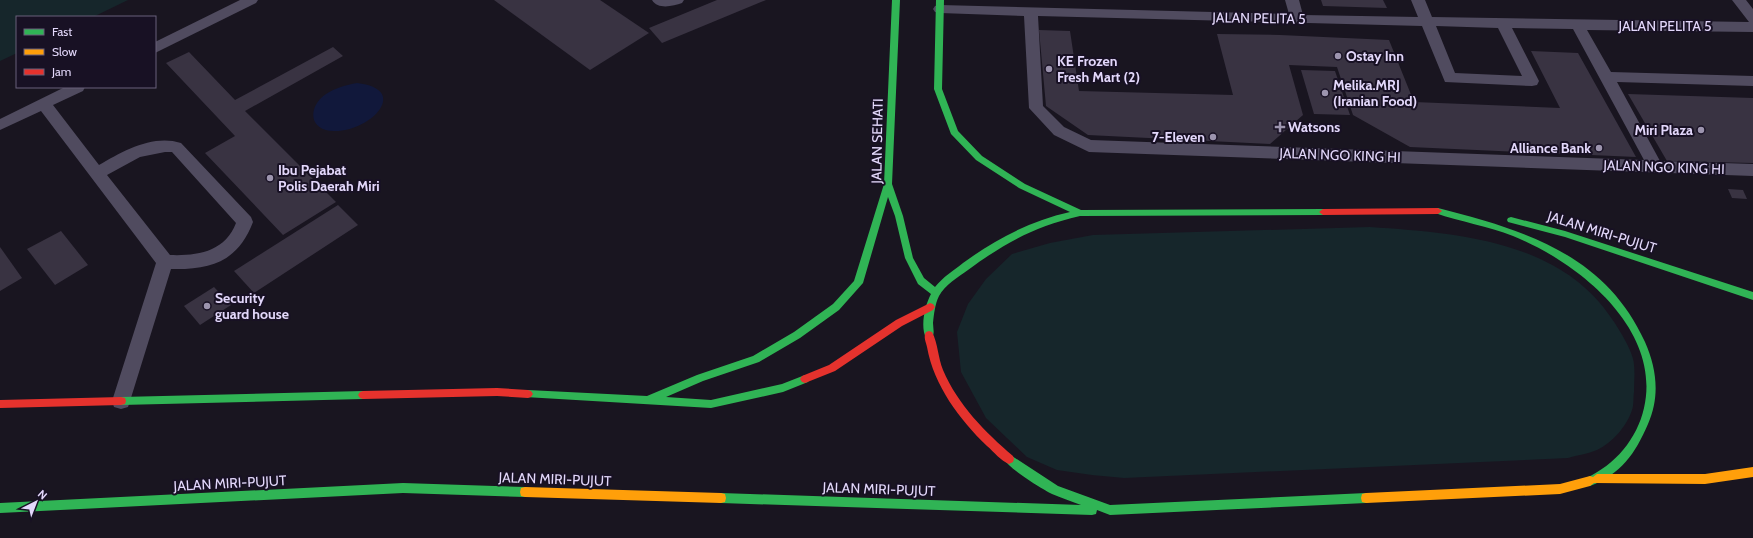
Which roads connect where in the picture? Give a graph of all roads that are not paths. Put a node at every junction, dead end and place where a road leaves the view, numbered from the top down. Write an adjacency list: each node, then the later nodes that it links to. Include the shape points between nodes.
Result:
1 (251, 0): 16 (lane)
2 (659, 0): 3 (lane)
3 (677, 0)
4 (896, 0): 25 (main road, JALAN SEHATI)
5 (1292, 0): 10 (lane)
6 (1418, 0): 12 (lane)
7 (1739, 0): 11 (lane)
8 (940, 4): 9 (lane, JALAN PELITA 5); 27 (main road, via 938,89 954,132 979,158 1022,186)
9 (1031, 12): 10 (lane, JALAN PELITA 5); 22 (lane, JALAN NGO KING HI, via 1036,108 1059,131 1089,146)
10 (1297, 19): 12 (lane, JALAN PELITA 5)
11 (1753, 19)
12 (1427, 21): 13 (lane, JALAN PELITA 5); 13 (lane, via 1450,78 1532,81)
13 (1502, 23): 14 (lane, JALAN PELITA 5)
14 (1578, 25): 15 (lane, JALAN PELITA 5); 17 (lane)
15 (1753, 27)
16 (156, 48)
17 (1608, 77): 18 (lane); 22 (lane)
18 (1753, 81)
19 (76, 88): 20 (lane)
20 (44, 104): 21 (lane); 24 (lane)
21 (0, 125)
22 (1655, 166): 23 (lane, JALAN NGO KING HI)
23 (1752, 170)
24 (97, 173): 28 (lane); 28 (lane, via 141,150 176,147 245,222 236,242 212,258 186,264)
25 (888, 184): 29 (main road, JALAN SEHATI, via 909,258 921,281); 33 (main road, via 858,283 836,307 797,336 756,359 700,378)
26 (1438, 211): 27 (main road); 30 (main road, JALAN MIRI-PUJUT, via 1480,214 1565,234); 36 (main road, via 1517,234 1539,244 1582,271 1607,291 1622,310 1638,337 1646,359 1652,384 1649,410 1630,447 1614,468)
27 (1080, 213): 29 (main road, via 1052,218 1000,240 977,255)
28 (165, 262): 32 (lane)
29 (936, 293): 31 (main road)
30 (1753, 296)
31 (930, 307): 33 (main road, via 899,323 832,368 784,388 711,404); 38 (main road, via 928,332 932,356 959,407 984,436 1047,486)
32 (121, 401): 33 (main road, via 497,392); 34 (main road)
33 (645, 401)
34 (0, 404)
35 (1753, 472): 36 (main road, via 1705,479)
36 (1597, 479): 38 (main road, JALAN MIRI-PUJUT, via 1560,489)
37 (0, 508): 38 (main road, JALAN MIRI-PUJUT, via 403,488)
38 (1110, 510)

